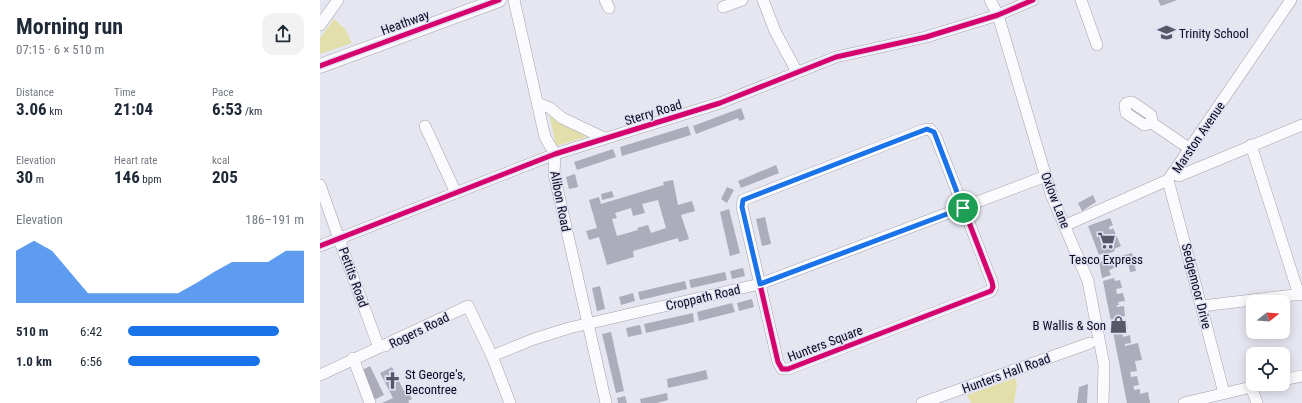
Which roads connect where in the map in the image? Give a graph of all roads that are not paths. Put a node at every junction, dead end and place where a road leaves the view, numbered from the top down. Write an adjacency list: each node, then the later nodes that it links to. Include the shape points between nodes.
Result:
1 (338, 0): 11 (street)
2 (499, 0): 15 (main road, Heathway)
3 (514, 0): 17 (street, Alibon Road)
4 (742, 0): 10 (street)
5 (763, 0): 16 (street, via 775,31)
6 (990, 0): 12 (street, Oxlow Lane)
7 (1033, 0): 12 (street, Sterry Road)
8 (1081, 0): 14 (street)
9 (1291, 0): 23 (street, Marston Avenue)
10 (723, 7)
11 (324, 12): 13 (street)
12 (998, 15): 16 (street, Sterry Road, via 926,37 836,57); 25 (street, Oxlow Lane)
13 (320, 25)
14 (1097, 45)
15 (320, 66)
16 (797, 72): 21 (street, Sterry Road, via 720,103)
17 (538, 103): 21 (street, via 550,108 562,118); 24 (street, Alibon Road, via 545,137)
18 (1152, 123): 23 (street)
19 (1302, 125): 22 (street)
20 (424, 126): 28 (street)
21 (604, 138): 24 (street, Sterry Road)
22 (1251, 145): 26 (street, via 1179,176); 34 (street)
23 (1190, 149): 26 (street, Marston Avenue)
24 (555, 154): 28 (street, Sterry Road); 36 (street, Alibon Road, via 554,174)
25 (1046, 176): 29 (street, Croppath Road); 30 (street, Oxlow Lane, via 1051,194)
26 (1171, 177): 30 (street, Marston Avenue); 35 (street, Sedgemoor Drive)
27 (320, 186): 31 (street, Pettits Road, via 338,236)
28 (456, 193): 31 (street, Sterry Road)
29 (963, 208): 33 (street, Croppath Road); 33 (street, Hunters Square, via 934,132 930,129 923,130 743,200 742,207); 33 (street, Hunters Square, via 992,282 991,290 788,369 782,369 778,362)
30 (1066, 225): 51 (street, Oxlow Lane, via 1090,289 1104,365)
31 (344, 237): 32 (street, Sterry Road); 38 (street, Pettits Road, via 340,242 378,345)
32 (320, 246)
33 (760, 284): 36 (street, Croppath Road)
34 (1300, 295): 35 (street)
35 (1202, 306): 46 (street, Sedgemoor Drive)
36 (588, 324): 39 (street, Croppath Road, via 534,339); 49 (street, Alibon Road)
37 (1090, 343): 50 (street, Hunters Hall Road)
38 (385, 346): 39 (street, Rogers Road, via 468,306); 40 (street, Rogers Road)
39 (492, 356): 48 (street)
40 (353, 358): 41 (street, Rogers Road); 47 (street)
41 (320, 375)
42 (1302, 376): 43 (street)
43 (1290, 379)
44 (1246, 388): 46 (street)
45 (1252, 391): 53 (street)
46 (1224, 393): 52 (street)
47 (370, 403)
48 (510, 403)
49 (606, 403)
50 (922, 403)
51 (1103, 403)
52 (1184, 403)
53 (1257, 403)

